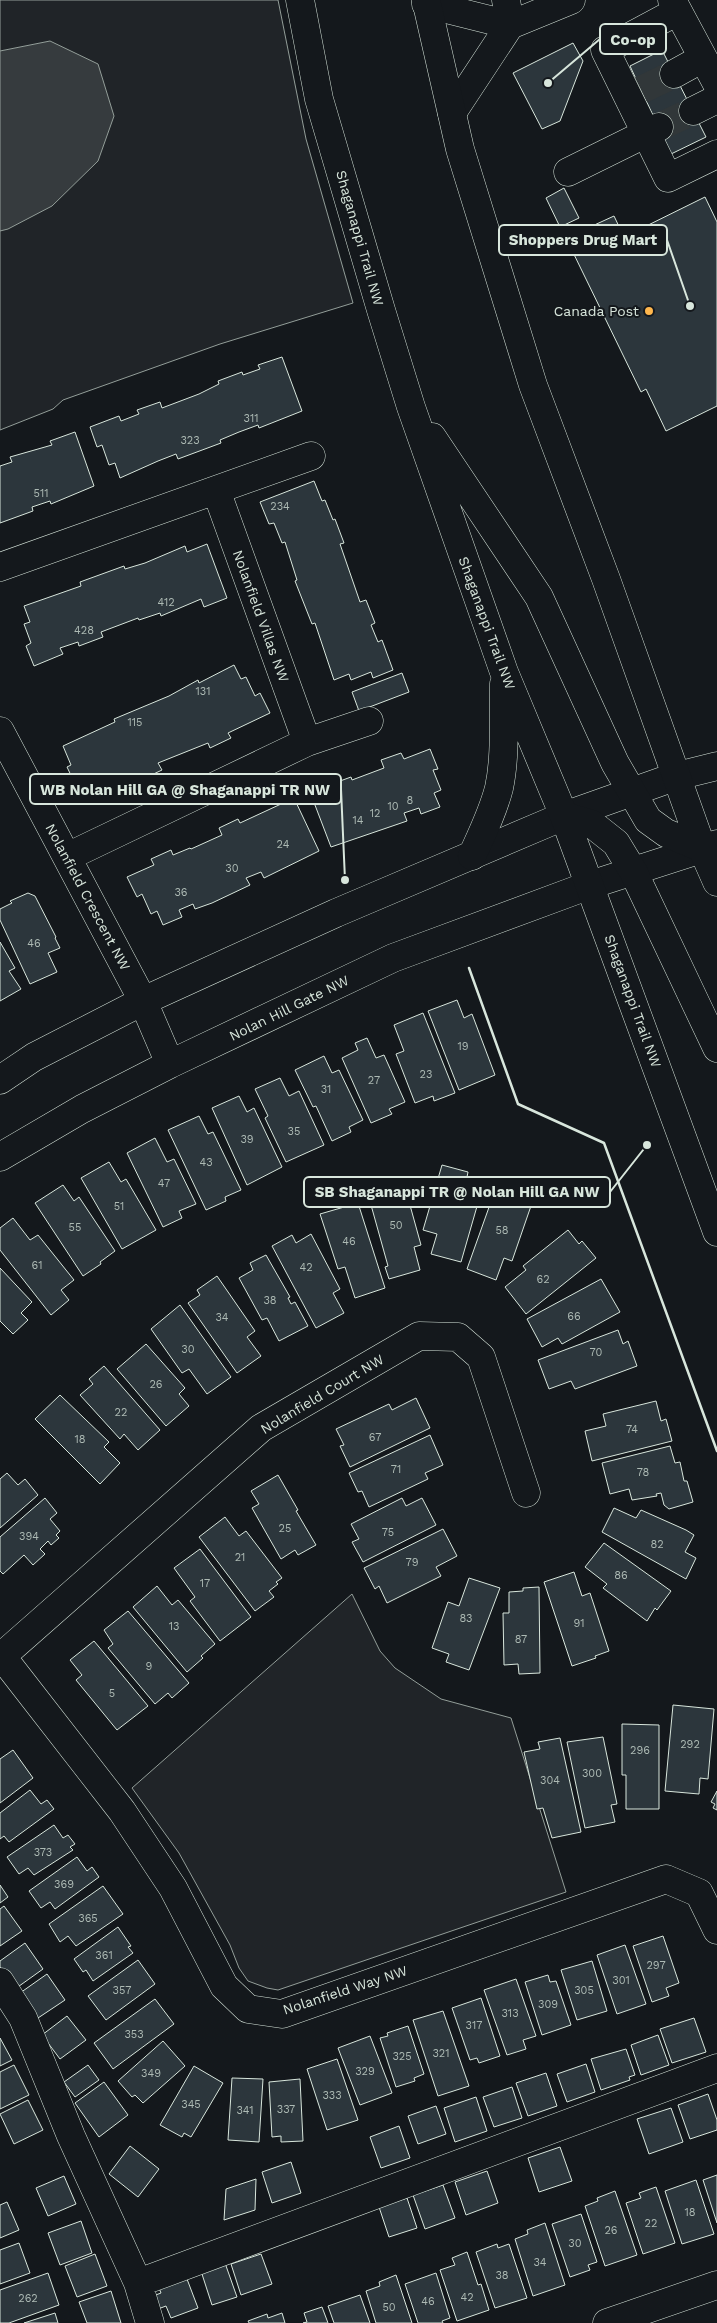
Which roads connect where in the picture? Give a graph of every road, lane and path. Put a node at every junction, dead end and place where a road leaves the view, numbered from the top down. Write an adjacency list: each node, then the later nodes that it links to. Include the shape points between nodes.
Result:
1 (300, 0): 15 (street, Shaganappi Trail NW, via 319,99)
2 (571, 0): 5 (street)
3 (426, 2): 5 (street); 11 (street)
4 (675, 6): 6 (street); 12 (street, via 605,50 635,93)
5 (508, 13): 11 (street)
6 (703, 58): 7 (street); 8 (street)
7 (674, 74)
8 (717, 84)
9 (717, 99): 10 (street)
10 (693, 111)
11 (452, 113): 24 (street, via 460,149 533,385)
12 (652, 130): 13 (street, via 668,178); 14 (street)
13 (717, 154)
14 (568, 172)
15 (411, 407): 19 (street, Shaganappi Trail NW); 25 (street, via 539,598)
16 (311, 456): 17 (street)
17 (216, 490): 18 (street); 22 (street, Nolanfield Villas NW)
18 (0, 567)
19 (504, 672): 26 (street, Shaganappi Trail NW); 28 (street, via 503,759 499,788 491,815)
20 (369, 721): 22 (street)
21 (0, 731): 29 (street, Nolanfield Crescent NW)
22 (307, 742): 29 (street)
23 (717, 766): 24 (street)
24 (677, 776): 25 (street); 27 (street)
25 (630, 792): 26 (street); 27 (street, via 648,820 666,833)
26 (564, 816): 28 (street); 30 (street, via 592,824 616,843); 32 (street, Shaganappi Trail NW)
27 (710, 846): 30 (street, Nolan Hill Gate NW); 31 (street)
28 (472, 856): 33 (street, via 336,913)
29 (66, 857): 33 (street, Nolanfield Crescent NW)
30 (633, 871): 32 (street, Nolan Hill Gate NW); 34 (street)
31 (717, 882)
32 (590, 885): 35 (street, Nolan Hill Gate NW, via 393,958); 38 (street, Shaganappi Trail NW)
33 (143, 1001): 35 (street, Nolanfield Crescent NW); 36 (street, via 34,1057)
34 (717, 1048)
35 (170, 1064): 37 (street, Nolan Hill Gate NW, via 82,1109)
36 (0, 1080)
37 (0, 1157)
38 (717, 1232)
39 (526, 1493): 40 (street, Nolanfield Court NW, via 481,1357 458,1337 419,1336 261,1428)
40 (1, 1655): 41 (street, Nolanfield Way NW, via 122,1811 173,1888 224,1986 248,2009 282,2014 666,1879 699,1894)
41 (717, 1930)
42 (0, 1982): 44 (street, via 24,2018 72,2136)
43 (717, 2068): 44 (street)
44 (138, 2283): 46 (street)
45 (717, 2285): 47 (street)
46 (150, 2323)
47 (607, 2323)

